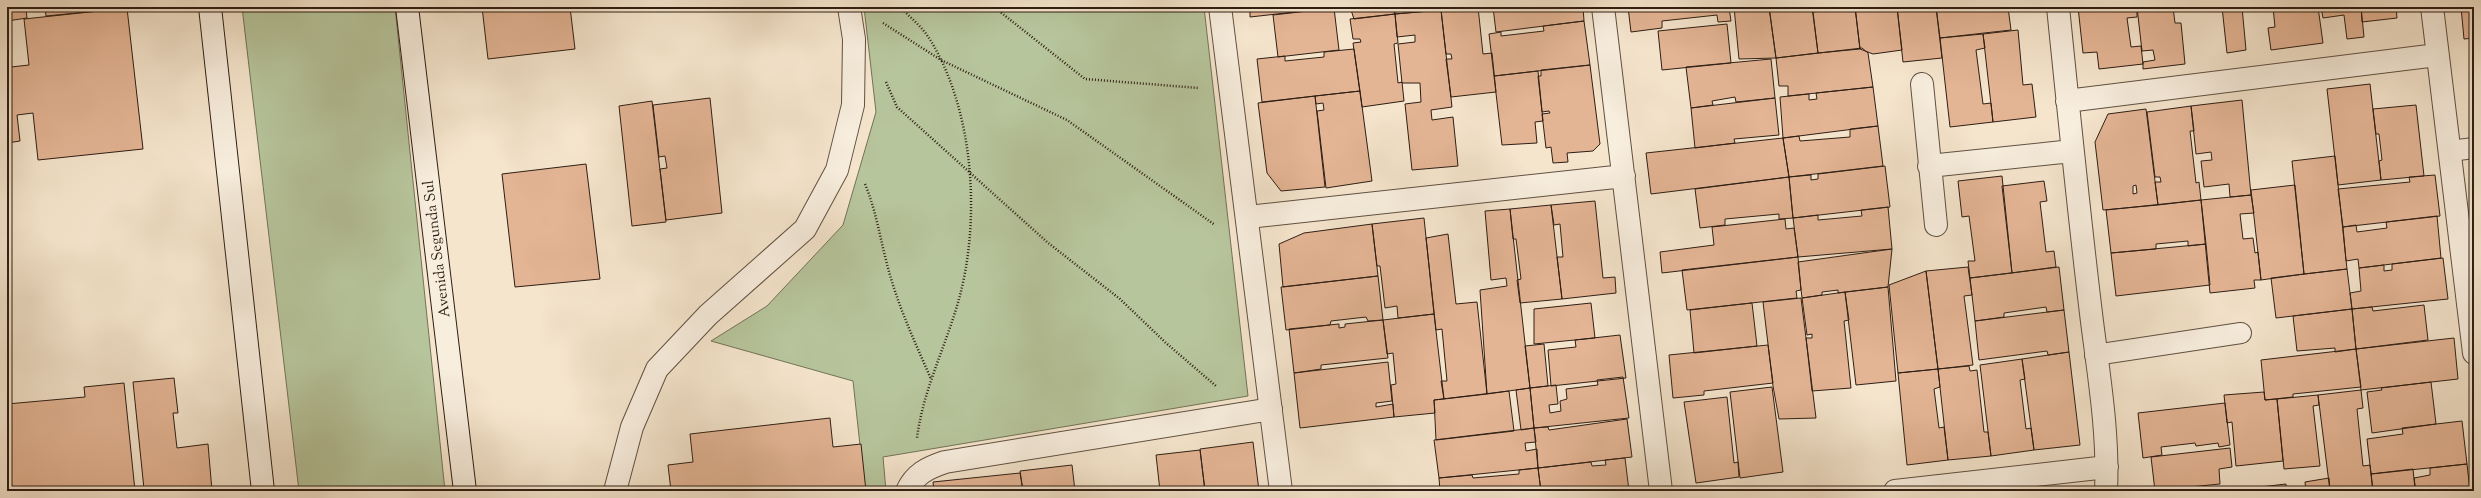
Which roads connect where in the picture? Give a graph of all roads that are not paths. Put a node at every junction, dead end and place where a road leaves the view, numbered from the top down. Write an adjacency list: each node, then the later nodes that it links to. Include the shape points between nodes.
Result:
1 (210, 7): 24 (street)
2 (407, 7): 25 (street, Avenida Segunda Sul)
3 (849, 7): 26 (street, via 854,39 853,105 837,170 805,229 708,315 657,369 632,427)
4 (1220, 7): 16 (street)
5 (1603, 7): 15 (street)
6 (2058, 7): 10 (street)
7 (2432, 7): 8 (street)
8 (2437, 55): 10 (street); 13 (street)
9 (1922, 84): 14 (street)
10 (2067, 101): 12 (street)
11 (2474, 148): 13 (lane)
12 (2072, 151): 14 (street); 20 (street)
13 (2450, 151): 19 (street)
14 (1929, 166): 17 (street)
15 (1624, 176): 16 (street); 28 (street)
16 (1248, 217): 21 (street)
17 (1936, 225)
18 (2241, 333): 20 (lane)
19 (2474, 353)
20 (2095, 355): 22 (street)
21 (1270, 409): 23 (street, via 945,462 927,468); 27 (street)
22 (2107, 467): 29 (street); 30 (street)
23 (911, 484)
24 (263, 491)
25 (465, 491)
26 (615, 491)
27 (1281, 491)
28 (1661, 491)
29 (1895, 491)
30 (2106, 491)

